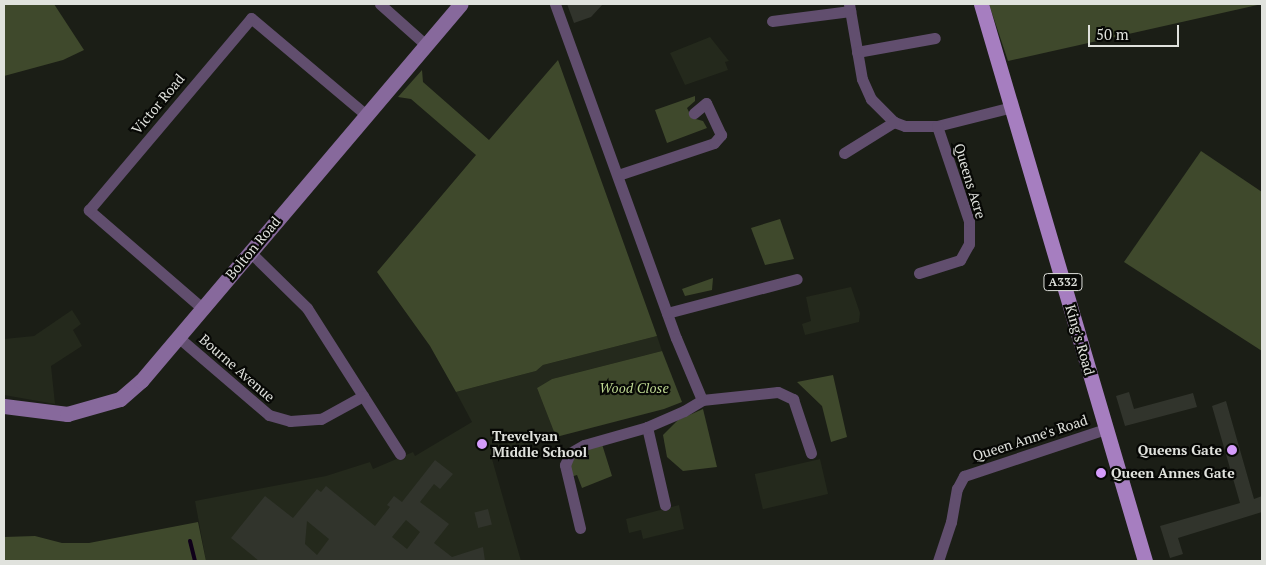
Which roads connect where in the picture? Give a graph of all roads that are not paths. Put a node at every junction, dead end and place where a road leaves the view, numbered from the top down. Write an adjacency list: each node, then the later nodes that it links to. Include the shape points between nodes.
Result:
1 (380, 4): 8 (street)
2 (461, 4): 8 (street, Bolton Road)
3 (554, 4): 16 (street)
4 (980, 4): 10 (main road, King's Road / A332)
5 (850, 7): 6 (street); 9 (street)
6 (772, 21)
7 (935, 38): 9 (street)
8 (426, 45): 12 (street, Bolton Road)
9 (857, 52): 13 (street, via 862,79 871,99)
10 (1012, 107): 14 (street); 27 (main road, King's Road / A332)
11 (694, 113): 16 (street, via 706,103 721,135 714,143)
12 (366, 115): 17 (street, Bolton Road); 20 (street, Victor Road, via 251,18 89,210)
13 (894, 122): 14 (street, via 905,126); 15 (street)
14 (937, 126): 18 (street, Queens Acre, via 969,221 969,244 960,260)
15 (844, 153)
16 (618, 175): 21 (street)
17 (249, 251): 20 (street, Bolton Road); 23 (street, via 307,308)
18 (919, 273)
19 (797, 279): 21 (street)
20 (202, 308): 22 (street, Bolton Road)
21 (667, 313): 24 (street)
22 (178, 337): 23 (street, Bourne Avenue, via 269,415 290,421 321,419); 25 (street, Bolton Road, via 141,381 120,399 68,414)
23 (363, 396): 29 (street)
24 (702, 400): 26 (street); 28 (street, via 778,392 793,399)
25 (4, 406)
26 (647, 427): 30 (street); 31 (street, via 584,445 570,453 565,466)
27 (1106, 429): 32 (street, Queen Anne's Road, via 964,476 957,489 951,522); 33 (main road, King's Road / A332)
28 (811, 453)
29 (400, 454)
30 (665, 505)
31 (580, 528)
32 (938, 561)
33 (1145, 561)

